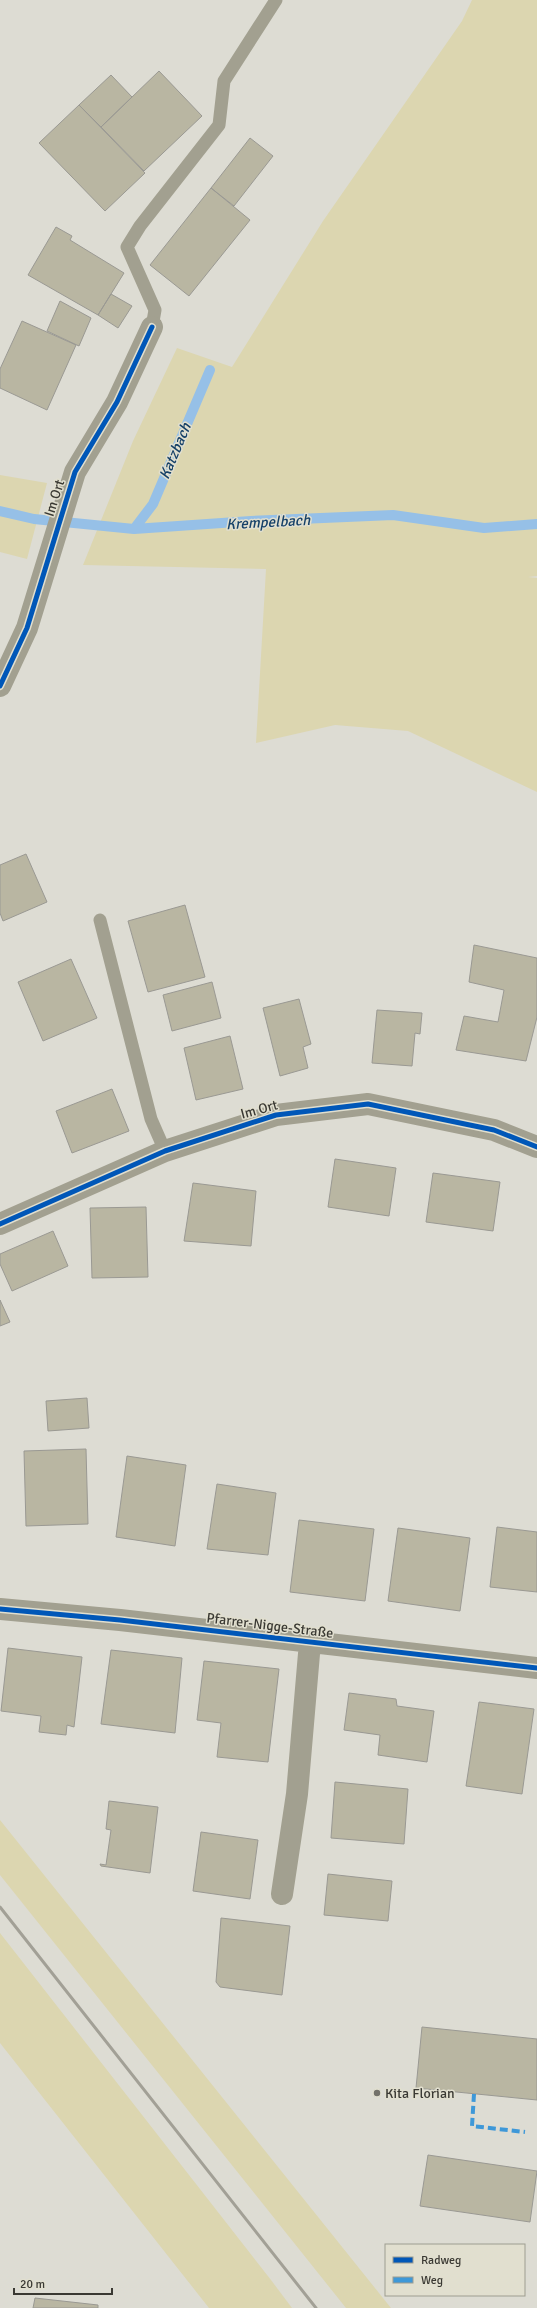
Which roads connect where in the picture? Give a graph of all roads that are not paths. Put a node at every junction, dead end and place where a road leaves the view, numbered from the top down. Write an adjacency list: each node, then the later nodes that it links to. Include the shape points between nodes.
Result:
1 (276, 0): 2 (lane, via 224,81 218,125 140,226 127,247 155,310)
2 (152, 327): 3 (street, Im Ort, via 117,402 76,472 26,628)
3 (0, 686)
4 (100, 920): 6 (lane, via 151,1120)
5 (537, 1146): 6 (street, Im Ort, via 494,1130 368,1104 276,1115)
6 (165, 1150): 7 (street, Im Ort)
7 (0, 1224)
8 (0, 1609): 9 (street, Pfarrer-Nigge-Straße)
9 (310, 1642): 10 (street, Pfarrer-Nigge-Straße); 11 (street, Pfarrer-Nigge-Straße, via 297,1794)
10 (537, 1668)
11 (282, 1894)

